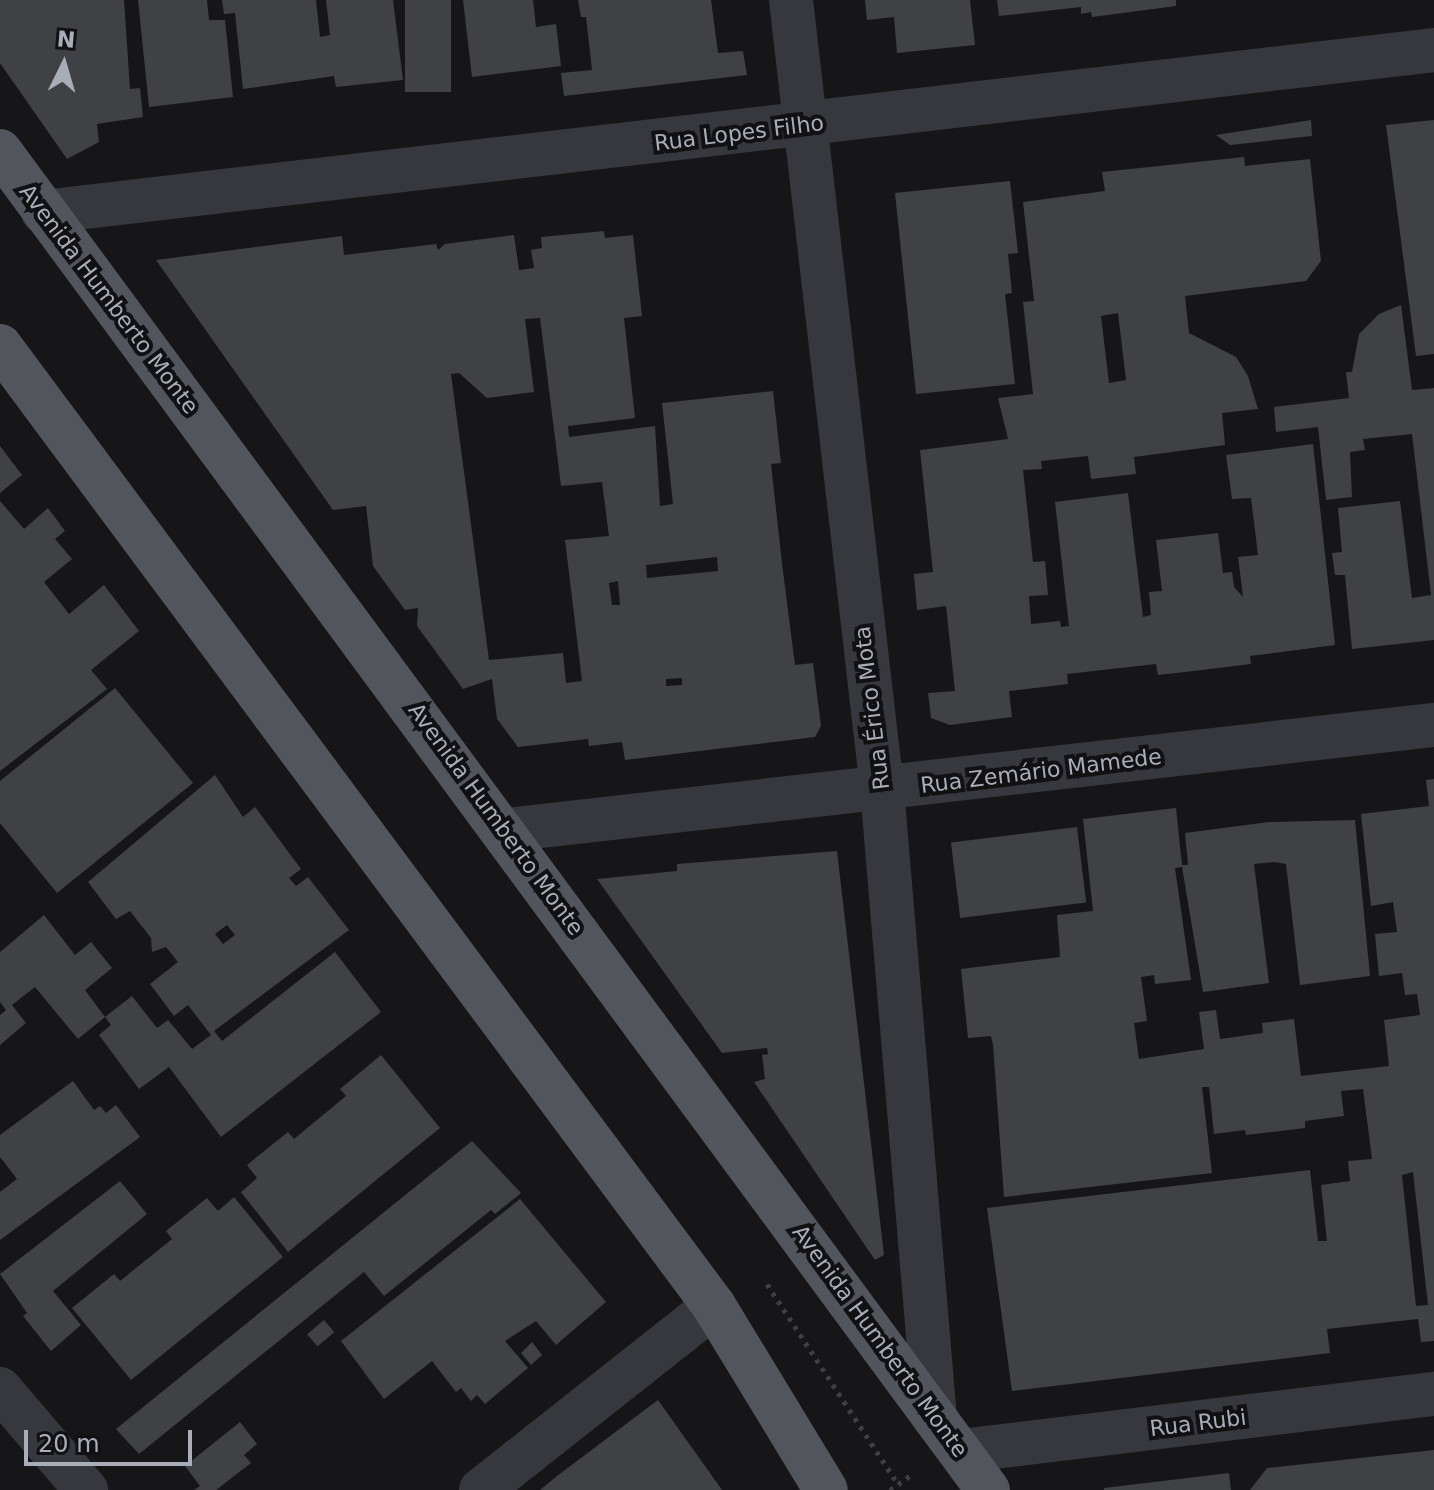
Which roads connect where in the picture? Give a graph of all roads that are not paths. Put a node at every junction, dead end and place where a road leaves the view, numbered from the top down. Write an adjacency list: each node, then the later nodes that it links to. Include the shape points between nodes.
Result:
1 (791, 0): 3 (street, Rua Érico Mota)
2 (1434, 50): 3 (street, Rua Lopes Filho)
3 (804, 126): 5 (street, Rua Lopes Filho); 8 (street, Rua Érico Mota)
4 (0, 151): 5 (main road, Avenida Humberto Monte)
5 (43, 212): 9 (main road, Avenida Humberto Monte)
6 (0, 346): 10 (main road)
7 (1434, 725): 8 (street, Rua Zemário Mamede)
8 (882, 789): 9 (street, Rua Zemário Mamede); 13 (street, Rua Érico Mota)
9 (506, 830): 13 (main road, Avenida Humberto Monte)
10 (714, 1306): 15 (street); 16 (main road)
11 (0, 1389): 14 (street)
12 (1434, 1394): 13 (street, Rua Rubi)
13 (948, 1435): 17 (main road, Avenida Humberto Monte)
14 (86, 1490)
15 (481, 1490)
16 (826, 1490)
17 (988, 1490)

